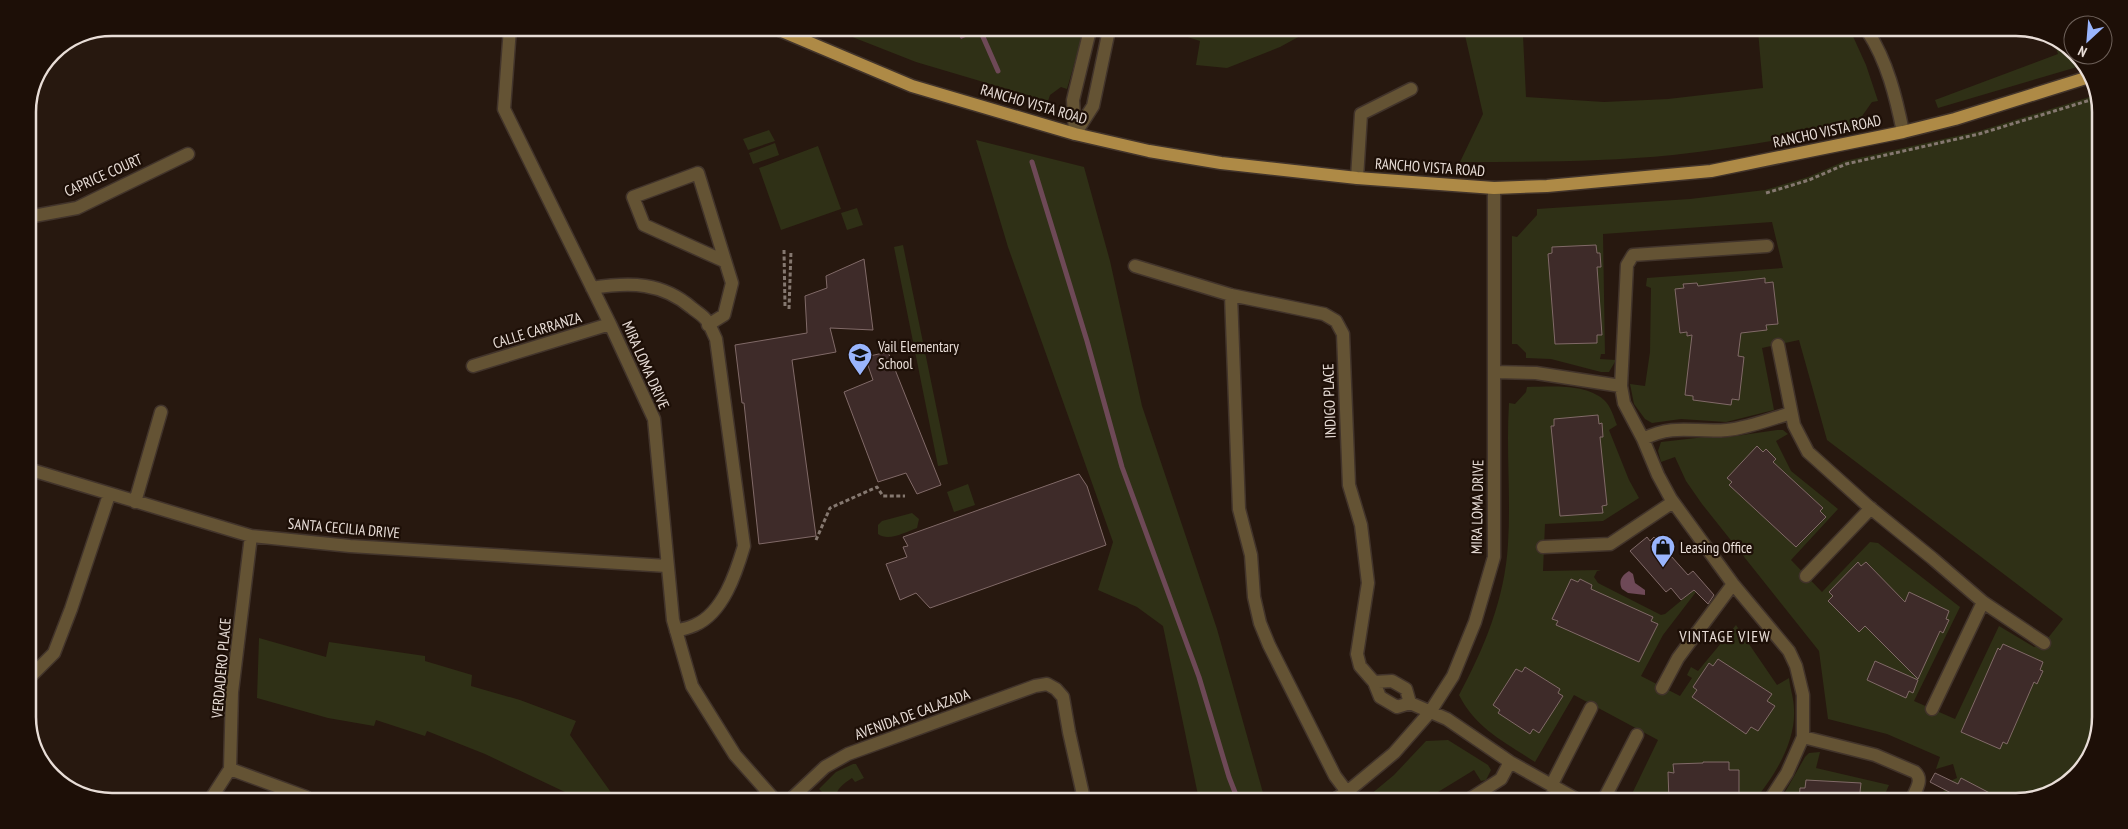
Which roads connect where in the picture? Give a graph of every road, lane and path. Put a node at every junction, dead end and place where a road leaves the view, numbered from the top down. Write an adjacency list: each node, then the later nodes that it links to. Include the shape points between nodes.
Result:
1 (509, 36): 21 (street, MIRA LOMA DRIVE, via 504,108)
2 (794, 36): 10 (main road, RANCHO VISTA ROAD, via 912,86)
3 (1088, 36): 10 (street, via 1072,100)
4 (1108, 36): 10 (street, via 1093,106)
5 (1871, 36): 9 (street, via 1888,72)
6 (2084, 79): 9 (main road, RANCHO VISTA ROAD, via 1956,119)
7 (1411, 89): 12 (street, via 1361,114)
8 (2091, 100): 14 (path, via 1980,134 1846,164)
9 (1903, 132): 13 (main road, RANCHO VISTA ROAD, via 1711,171)
10 (1075, 134): 12 (main road, RANCHO VISTA ROAD, via 1220,163)
11 (188, 154): 15 (street, CAPRICE COURT, via 77,208)
12 (1357, 178): 13 (main road, RANCHO VISTA ROAD)
13 (1494, 188): 29 (street, MIRA LOMA DRIVE)
14 (1766, 193)
15 (36, 216)
16 (1766, 246): 30 (street, via 1633,255 1628,259)
17 (784, 250): 23 (path)
18 (791, 251): 24 (path)
19 (724, 261): 19 (street, via 698,173 633,197 644,225); 26 (street, via 732,284 724,315)
20 (1135, 266): 22 (street, INDIGO PLACE)
21 (592, 288): 25 (street, MIRA LOMA DRIVE); 26 (street, via 621,283 661,290 683,300)
22 (1231, 295): 50 (street, INDIGO PLACE, via 1324,314 1336,321 1343,334 1349,485 1361,525 1368,583 1357,654 1360,666); 61 (street, via 1239,509 1251,555 1254,597 1260,623 1268,645 1335,776)
23 (785, 306)
24 (789, 309)
25 (610, 324): 28 (street, CALLE CARRANZA); 43 (street, MIRA LOMA DRIVE, via 654,419)
26 (708, 324): 47 (street, via 716,339 744,546 735,578 717,607 696,624)
27 (1778, 345): 32 (street)
28 (473, 366)
29 (1494, 372): 30 (street, via 1536,373); 55 (street, MIRA LOMA DRIVE, via 1494,557 1472,631 1453,676)
30 (1620, 386): 33 (street, via 1624,403)
31 (161, 412): 37 (street)
32 (1792, 413): 33 (street, via 1729,430 1678,428); 39 (street, via 1794,425 1808,452)
33 (1643, 439): 38 (street)
34 (36, 472): 35 (street, SANTA CECILIA DRIVE)
35 (109, 495): 37 (street, SANTA CECILIA DRIVE); 49 (street, via 54,653)
36 (905, 496): 41 (path, via 883,496 877,487 830,508)
37 (135, 502): 40 (street, SANTA CECILIA DRIVE)
38 (1673, 502): 42 (street, via 1610,544); 45 (street)
39 (1870, 508): 44 (street); 46 (street)
40 (251, 536): 43 (street, SANTA CECILIA DRIVE, via 350,546); 59 (street, VERDADERO PLACE, via 232,692)
41 (816, 540)
42 (1543, 547)
43 (667, 566): 47 (street, MIRA LOMA DRIVE)
44 (1806, 576)
45 (1733, 584): 51 (street, via 1678,658); 57 (street, via 1788,651 1796,666 1803,695)
46 (1983, 602): 48 (street); 54 (street)
47 (676, 631): 64 (street, MIRA LOMA DRIVE, via 692,686 735,755)
48 (2044, 643)
49 (36, 671)
50 (1374, 682): 52 (street, via 1392,681 1406,689); 52 (street, INDIGO PLACE, via 1380,697 1398,707)
51 (1662, 688)
52 (1410, 703): 55 (street, INDIGO PLACE)
53 (1591, 708): 60 (street)
54 (1932, 709)
55 (1430, 712): 58 (street, INDIGO PLACE, via 1447,719); 61 (street, MIRA LOMA DRIVE, via 1394,753)
56 (1637, 735): 69 (street)
57 (1803, 737): 70 (street, via 1787,774); 71 (street, via 1874,755 1915,772 1920,781)
58 (1510, 762): 60 (street, INDIGO PLACE); 67 (street, via 1501,779)
59 (230, 769): 62 (street); 63 (street)
60 (1551, 786): 68 (street, INDIGO PLACE)
61 (1348, 792)
62 (215, 793)
63 (293, 793)
64 (769, 793)
65 (797, 793): 66 (street, AVENIDA DE CALAZADA, via 825,767 848,754 1047,684 1063,697 1066,706)
66 (1083, 793)
67 (1479, 793)
68 (1564, 793)
69 (1607, 793)
70 (1774, 793)
71 (1915, 793)

